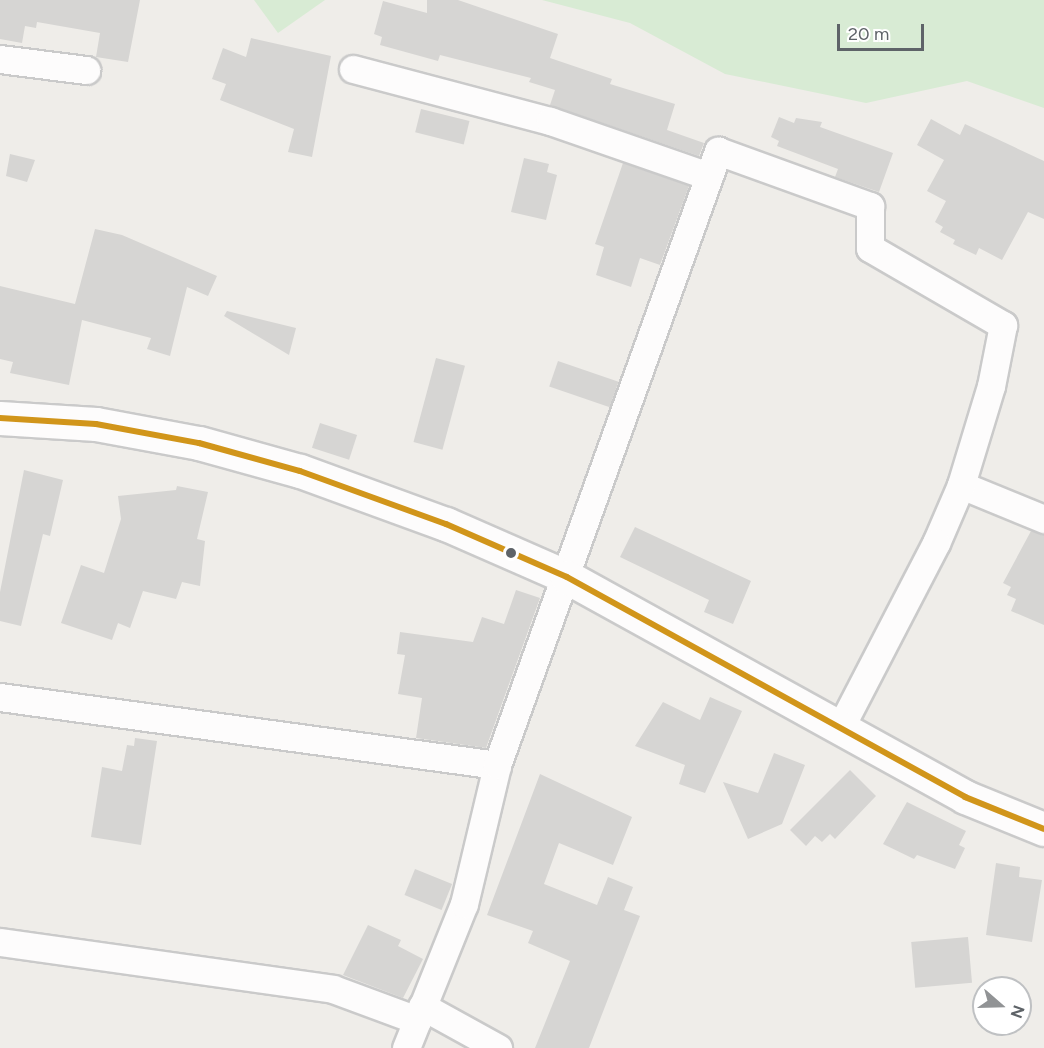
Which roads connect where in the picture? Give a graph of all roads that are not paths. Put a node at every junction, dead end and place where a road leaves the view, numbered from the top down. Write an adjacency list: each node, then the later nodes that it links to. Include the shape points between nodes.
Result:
1 (0, 59): 2 (street)
2 (72, 60)
3 (353, 69): 4 (street, via 550,121)
4 (709, 176): 6 (street, via 718,151 870,206 870,248 1003,325 991,386); 8 (street)
5 (0, 418): 8 (street, via 118,428 199,443 300,471 446,524)
6 (961, 485): 7 (street); 10 (street, via 936,543)
7 (1044, 519)
8 (567, 577): 10 (street); 11 (street)
9 (0, 697): 11 (street)
10 (840, 728): 12 (street, via 965,797)
11 (497, 765): 14 (street, via 464,904)
12 (1042, 827)
13 (0, 942): 14 (street, via 333,989)
14 (420, 1013): 15 (street); 16 (street)
15 (406, 1048)
16 (498, 1048)

